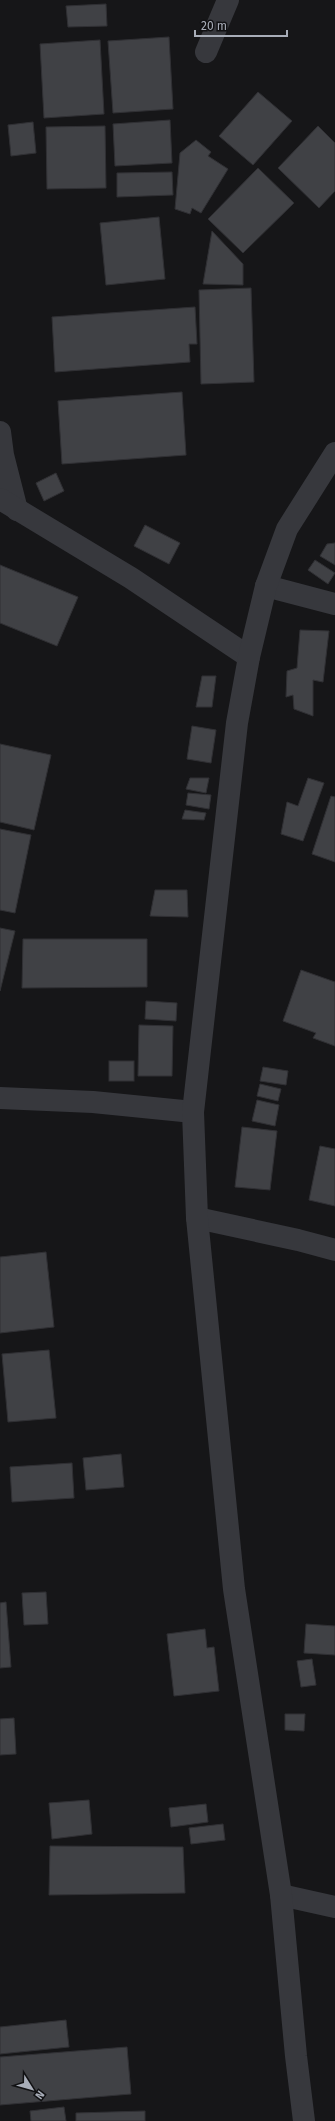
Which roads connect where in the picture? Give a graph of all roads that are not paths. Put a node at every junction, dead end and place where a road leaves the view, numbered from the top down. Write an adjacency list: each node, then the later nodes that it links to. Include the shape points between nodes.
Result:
1 (228, 0): 2 (street)
2 (206, 52)
3 (0, 432): 5 (street)
4 (335, 453): 6 (street, via 288,529)
5 (8, 504): 8 (street, via 131,578)
6 (266, 586): 7 (street); 8 (street)
7 (335, 604)
8 (249, 657): 10 (street, via 238,723)
9 (0, 1098): 10 (street, via 93,1102)
10 (193, 1112): 11 (street)
11 (197, 1218): 12 (street); 13 (street, via 234,1589)
12 (335, 1250)
13 (281, 1895): 14 (street); 15 (street)
14 (335, 1907)
15 (304, 2121)

